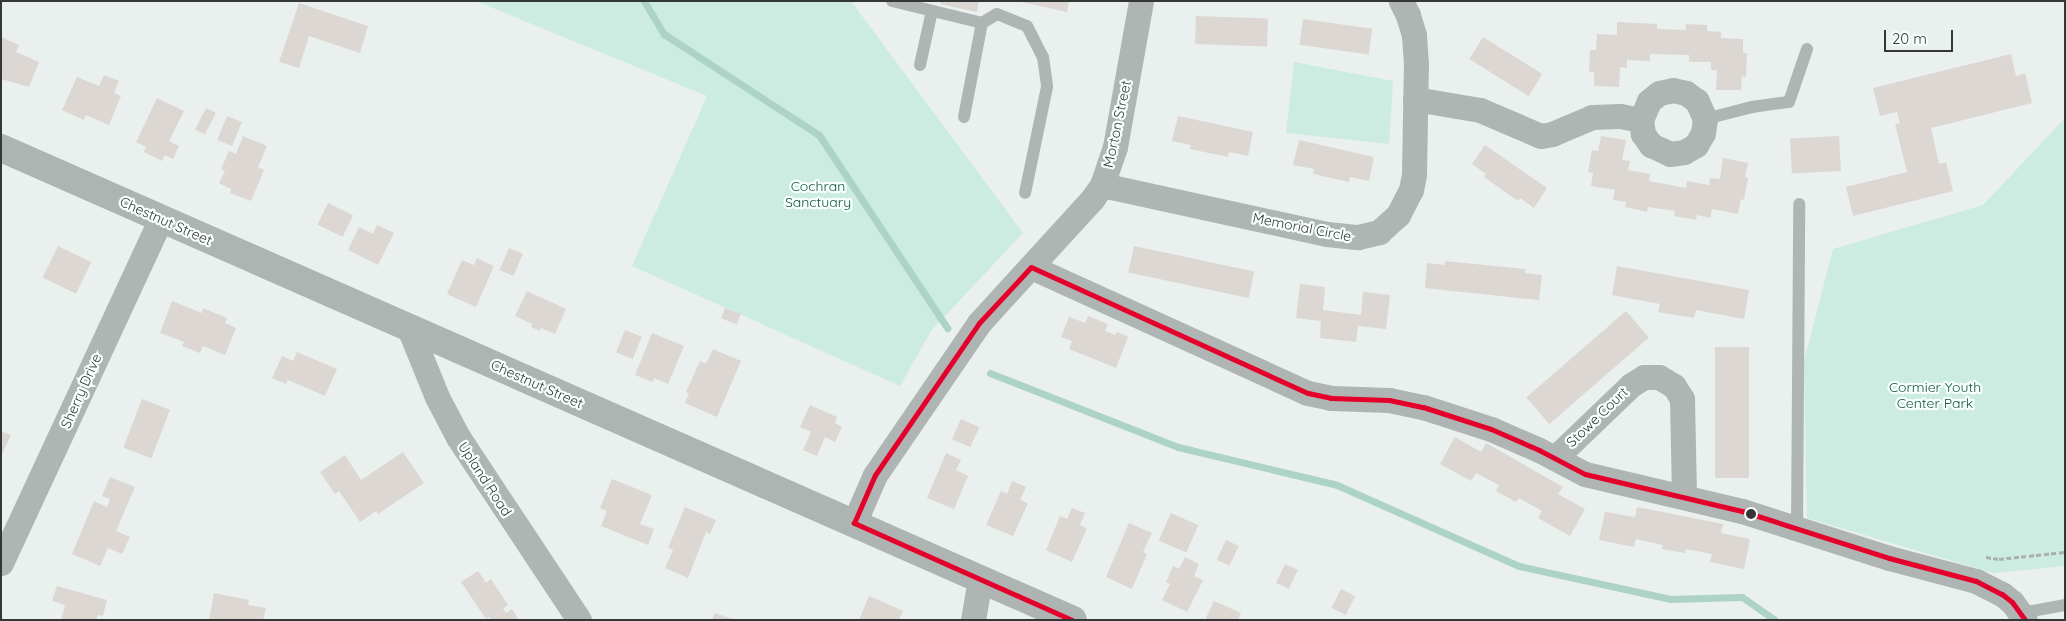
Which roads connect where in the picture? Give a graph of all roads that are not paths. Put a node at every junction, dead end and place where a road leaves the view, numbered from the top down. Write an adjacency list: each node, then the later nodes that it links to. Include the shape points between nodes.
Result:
1 (892, 1): 4 (lane)
2 (1141, 1): 13 (street, Morton Street, via 1115,147)
3 (1401, 1): 8 (street, Memorial Circle, via 1414,35)
4 (932, 11): 5 (lane); 7 (lane)
5 (982, 23): 9 (lane); 14 (lane, via 997,14 1027,26 1043,57 1047,87)
6 (1807, 49): 10 (lane, via 1789,102)
7 (920, 65)
8 (1415, 99): 11 (street, via 1480,110 1540,136 1592,117 1620,116); 13 (street, Memorial Circle, via 1411,190 1398,215 1379,232 1369,236 1327,234)
9 (964, 117)
10 (1705, 119): 11 (street, via 1698,101 1673,90 1659,93 1649,101); 11 (street, via 1704,133 1696,145 1684,152 1670,154 1651,145 1643,134)
11 (1641, 120)
12 (1, 148): 16 (street, Chestnut Street)
13 (1102, 185): 17 (street, Morton Street)
14 (1025, 193)
15 (1799, 204): 22 (lane)
16 (161, 219): 18 (street, Chestnut Street); 23 (street, Sherry Drive)
17 (1031, 267): 19 (street, via 1308,393 1423,406 1490,429); 21 (street, Morton Street, via 978,323 875,475)
18 (409, 328): 21 (street, Chestnut Street); 27 (street, Upland Road, via 437,397 458,437)
19 (1555, 458): 20 (street, via 1585,474); 20 (street, Stowe Court, via 1631,385 1644,378 1659,378 1674,386 1682,399)
20 (1684, 496): 22 (street)
21 (854, 523): 24 (street, Chestnut Street)
22 (1797, 528): 26 (street, via 1889,558 1976,581 2002,594)
23 (1, 563)
24 (980, 579): 28 (street); 29 (street, Chestnut Street)
25 (2065, 605): 26 (lane)
26 (2023, 616)
27 (579, 620)
28 (973, 620)
29 (1074, 620)

